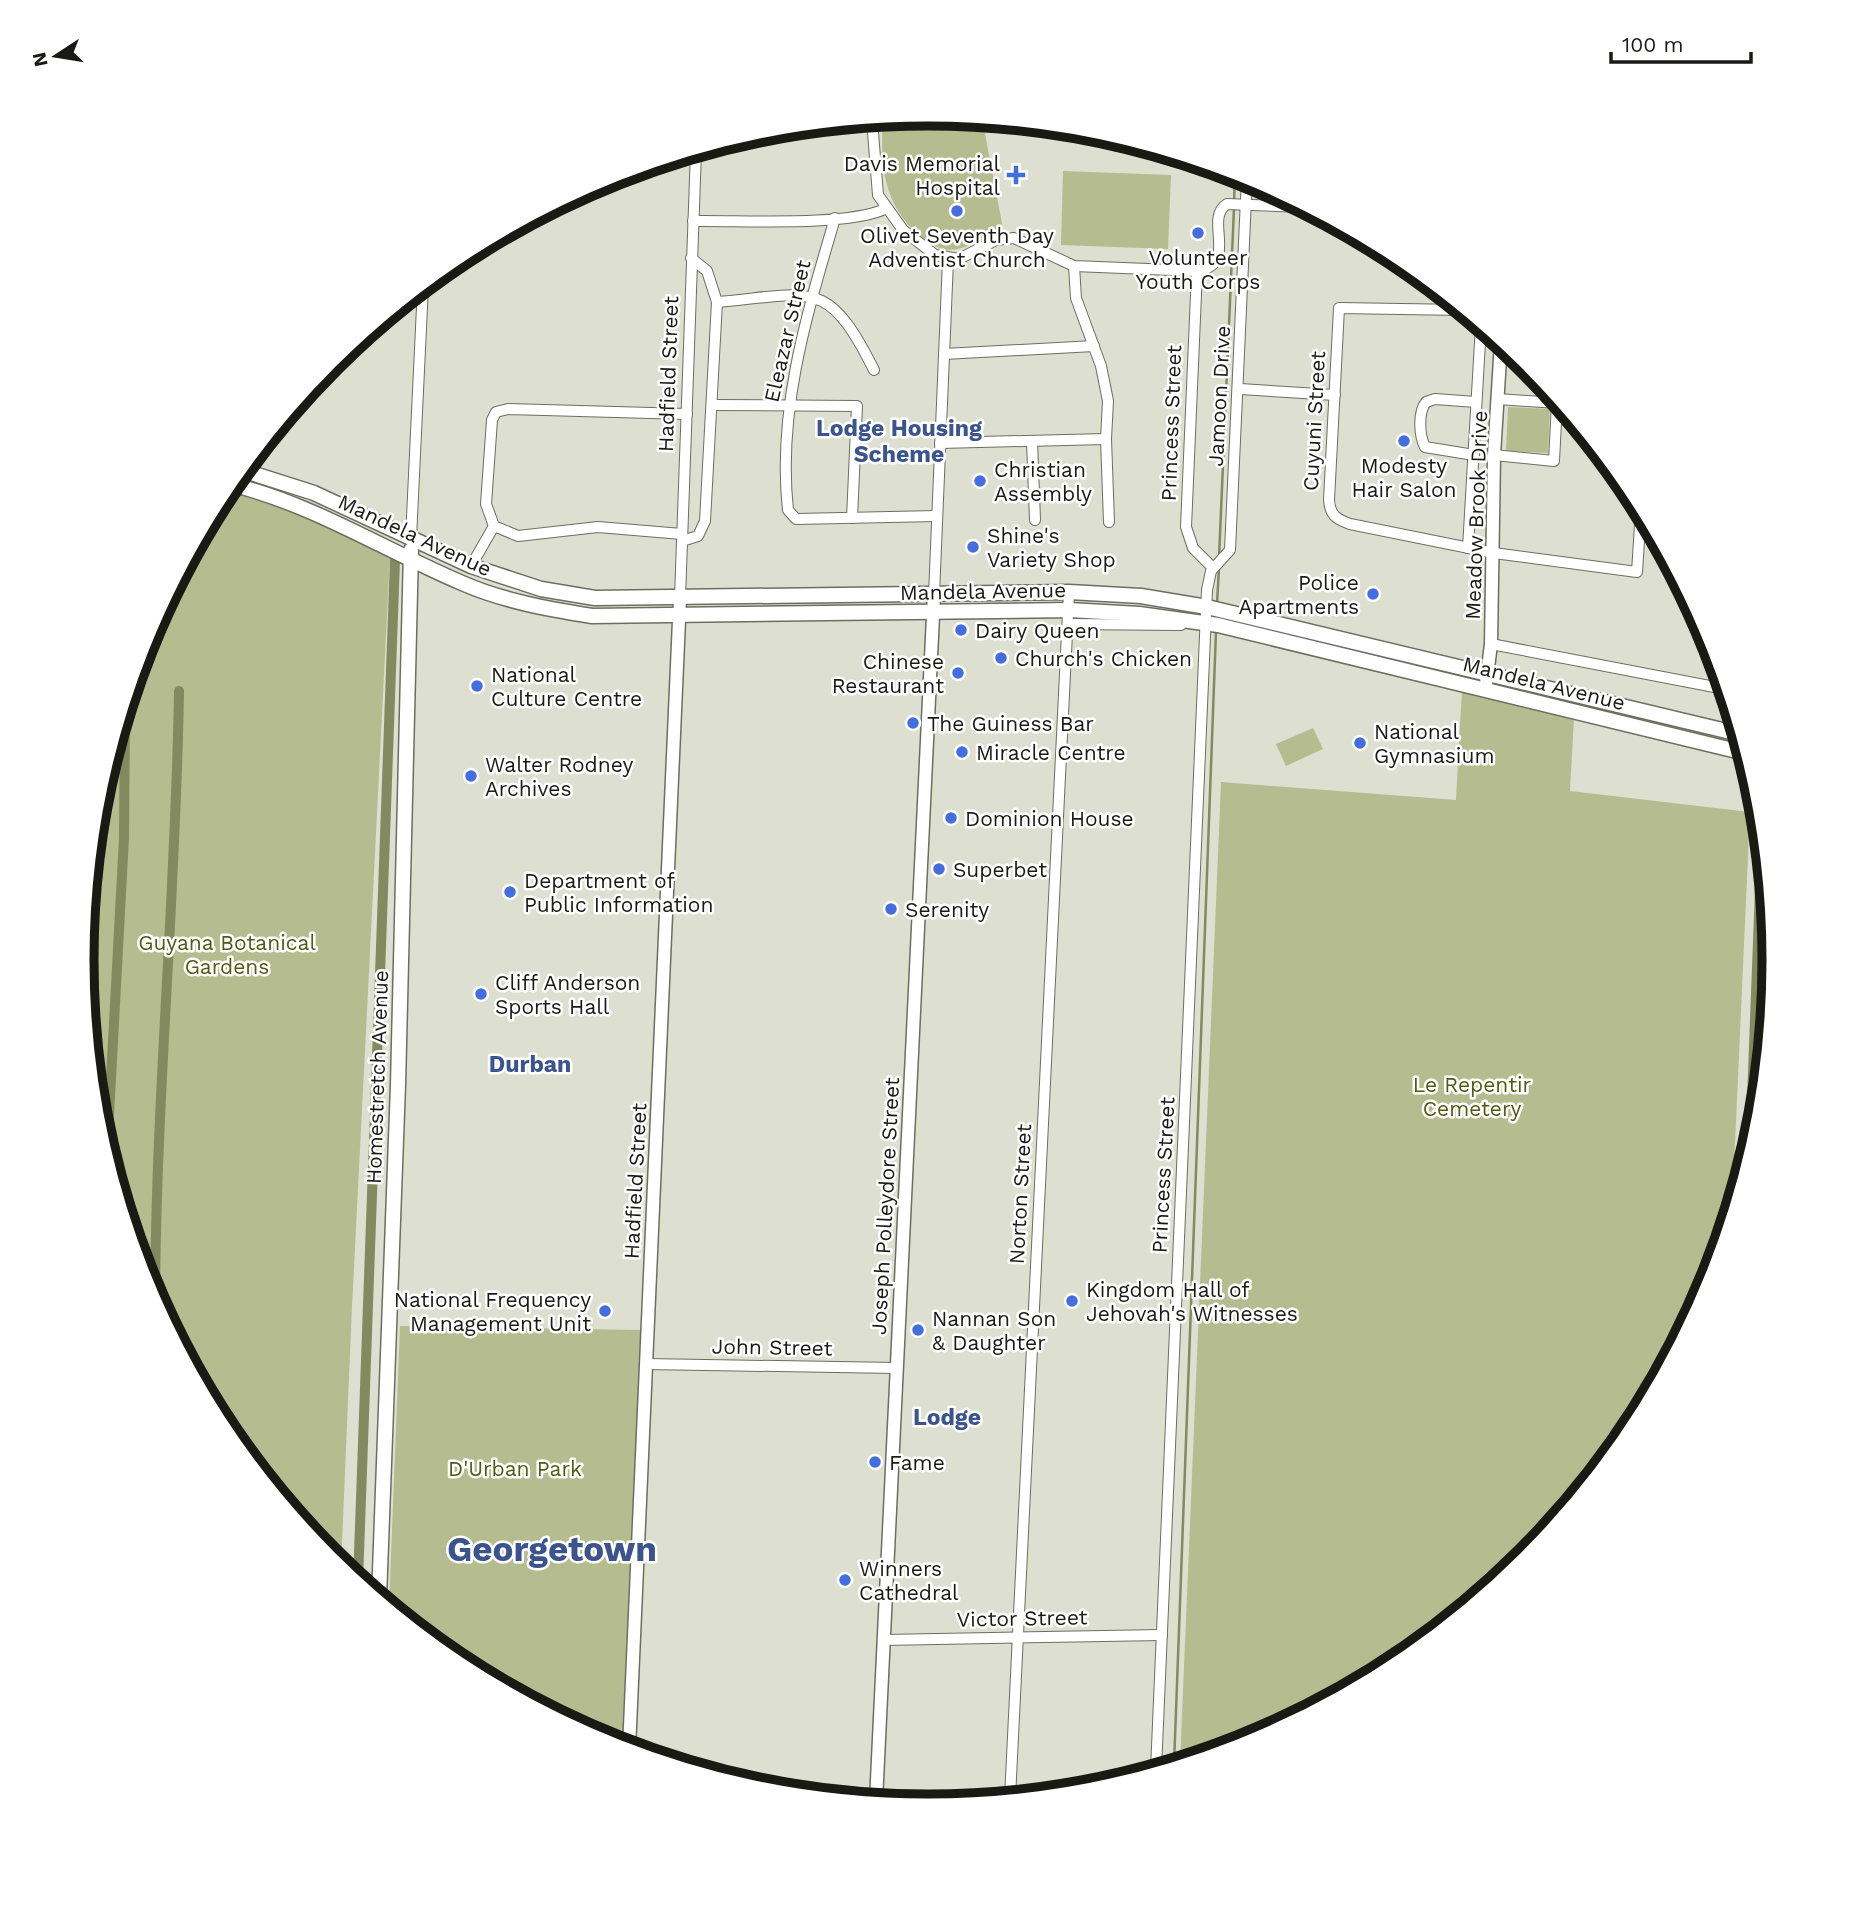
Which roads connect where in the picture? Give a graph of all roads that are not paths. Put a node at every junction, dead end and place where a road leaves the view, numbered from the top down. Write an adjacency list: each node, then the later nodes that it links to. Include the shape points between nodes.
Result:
1 (873, 128): 6 (street, via 878,195)
2 (696, 160): 8 (street, Hadfield Street)
3 (1244, 189): 4 (street, Jamoon Drive)
4 (1237, 205): 5 (street); 12 (street, via 1220,214 1217,261 1209,269); 22 (street, Jamoon Drive)
5 (1284, 206)
6 (885, 209): 7 (street); 10 (street, via 921,246)
7 (835, 218): 8 (street); 13 (street, Eleazar Street)
8 (693, 221): 9 (street, Hadfield Street)
9 (691, 258): 15 (street, via 707,271); 30 (street, Hadfield Street)
10 (948, 260): 11 (street, via 996,240 1014,238); 19 (street)
11 (1074, 266): 12 (street); 18 (street, via 1076,299)
12 (1197, 271): 50 (street, Princess Street, via 1186,527 1194,548)
13 (812, 294): 15 (street); 21 (street, via 844,317); 28 (street, Eleazar Street)
14 (422, 298): 44 (street)
15 (717, 302): 27 (street)
16 (1449, 310): 23 (street, Cuyuni Street, via 1339,308)
17 (1480, 335): 25 (street)
18 (1094, 346): 19 (street); 31 (street, via 1108,401)
19 (944, 354): 33 (street)
20 (1500, 355): 24 (street, Meadow Brook Drive)
21 (874, 370)
22 (1240, 389): 23 (street); 50 (street, Jamoon Drive, via 1228,556)
23 (1335, 395): 46 (street, Cuyuni Street, via 1330,510 1339,521)
24 (1498, 399): 26 (street); 35 (street, Meadow Brook Drive)
25 (1476, 402): 34 (street); 34 (street, via 1431,399 1423,404 1421,420 1425,447)
26 (1548, 402)
27 (712, 405): 28 (street); 45 (street, via 705,521 698,536)
28 (788, 405): 39 (street, Eleazar Street, via 789,513 796,519); 39 (street, via 857,406)
29 (1557, 412): 35 (street, via 1554,461)
30 (687, 414): 42 (street, via 496,412 486,504); 45 (street, Hadfield Street)
31 (1106, 439): 32 (street); 41 (street)
32 (1032, 441): 33 (street); 40 (street)
33 (940, 443): 38 (street)
34 (1474, 455): 46 (street)
35 (1494, 455): 47 (street, Meadow Brook Drive)
36 (252, 473): 44 (main road, Mandela Avenue, via 314,493)
37 (242, 488): 48 (main road, Mandela Avenue, via 314,511)
38 (937, 516): 39 (street, Eleazar Street); 52 (street)
39 (852, 518)
40 (1035, 520)
41 (1110, 522)
42 (494, 526): 45 (street, via 518,536 598,527); 49 (street)
43 (1640, 527): 47 (street, via 1637,572)
44 (411, 538): 48 (main road, Homestretch Avenue); 49 (main road, Mandela Avenue)
45 (682, 538): 53 (street, Hadfield Street)
46 (1468, 548): 47 (street)
47 (1494, 554): 58 (street, Meadow Brook Drive)
48 (410, 557): 55 (main road, Mandela Avenue, via 463,584 537,607 592,615); 65 (main road, Homestretch Avenue, via 398,1085)
49 (471, 566): 53 (main road, Mandela Avenue, via 541,589 595,598)
50 (1214, 567): 57 (street, via 1207,590)
51 (1069, 592): 52 (main road, Mandela Avenue); 56 (street, Norton Street); 57 (main road, Mandela Avenue, via 1141,596)
52 (933, 595): 53 (main road, Mandela Avenue); 54 (street, Joseph Polleydore Street)
53 (680, 598): 55 (street, Hadfield Street)
54 (933, 613): 55 (main road, Mandela Avenue); 56 (main road, Mandela Avenue); 64 (street, Joseph Polleydore Street)
55 (680, 614): 63 (street, Hadfield Street)
56 (1068, 617): 57 (main road, Mandela Avenue); 67 (street, Norton Street)
57 (1212, 618): 59 (main road, Mandela Avenue); 66 (street, Princess Street)
58 (1491, 644): 59 (street, Meadow Brook Drive); 60 (street)
59 (1486, 683): 61 (main road, Mandela Avenue); 62 (main road, Mandela Avenue)
60 (1715, 687)
61 (1729, 732)
62 (1734, 750)
63 (646, 1364): 64 (street, John Street); 69 (street, Hadfield Street)
64 (897, 1368): 68 (street, Joseph Polleydore Street)
65 (379, 1588)
66 (1162, 1635): 67 (street, Victor Street); 70 (street, Princess Street)
67 (1018, 1637): 68 (street, Victor Street); 71 (street, Norton Street)
68 (883, 1640): 72 (street, Joseph Polleydore Street)
69 (630, 1738)
70 (1156, 1761)
71 (1010, 1789)
72 (876, 1792)

